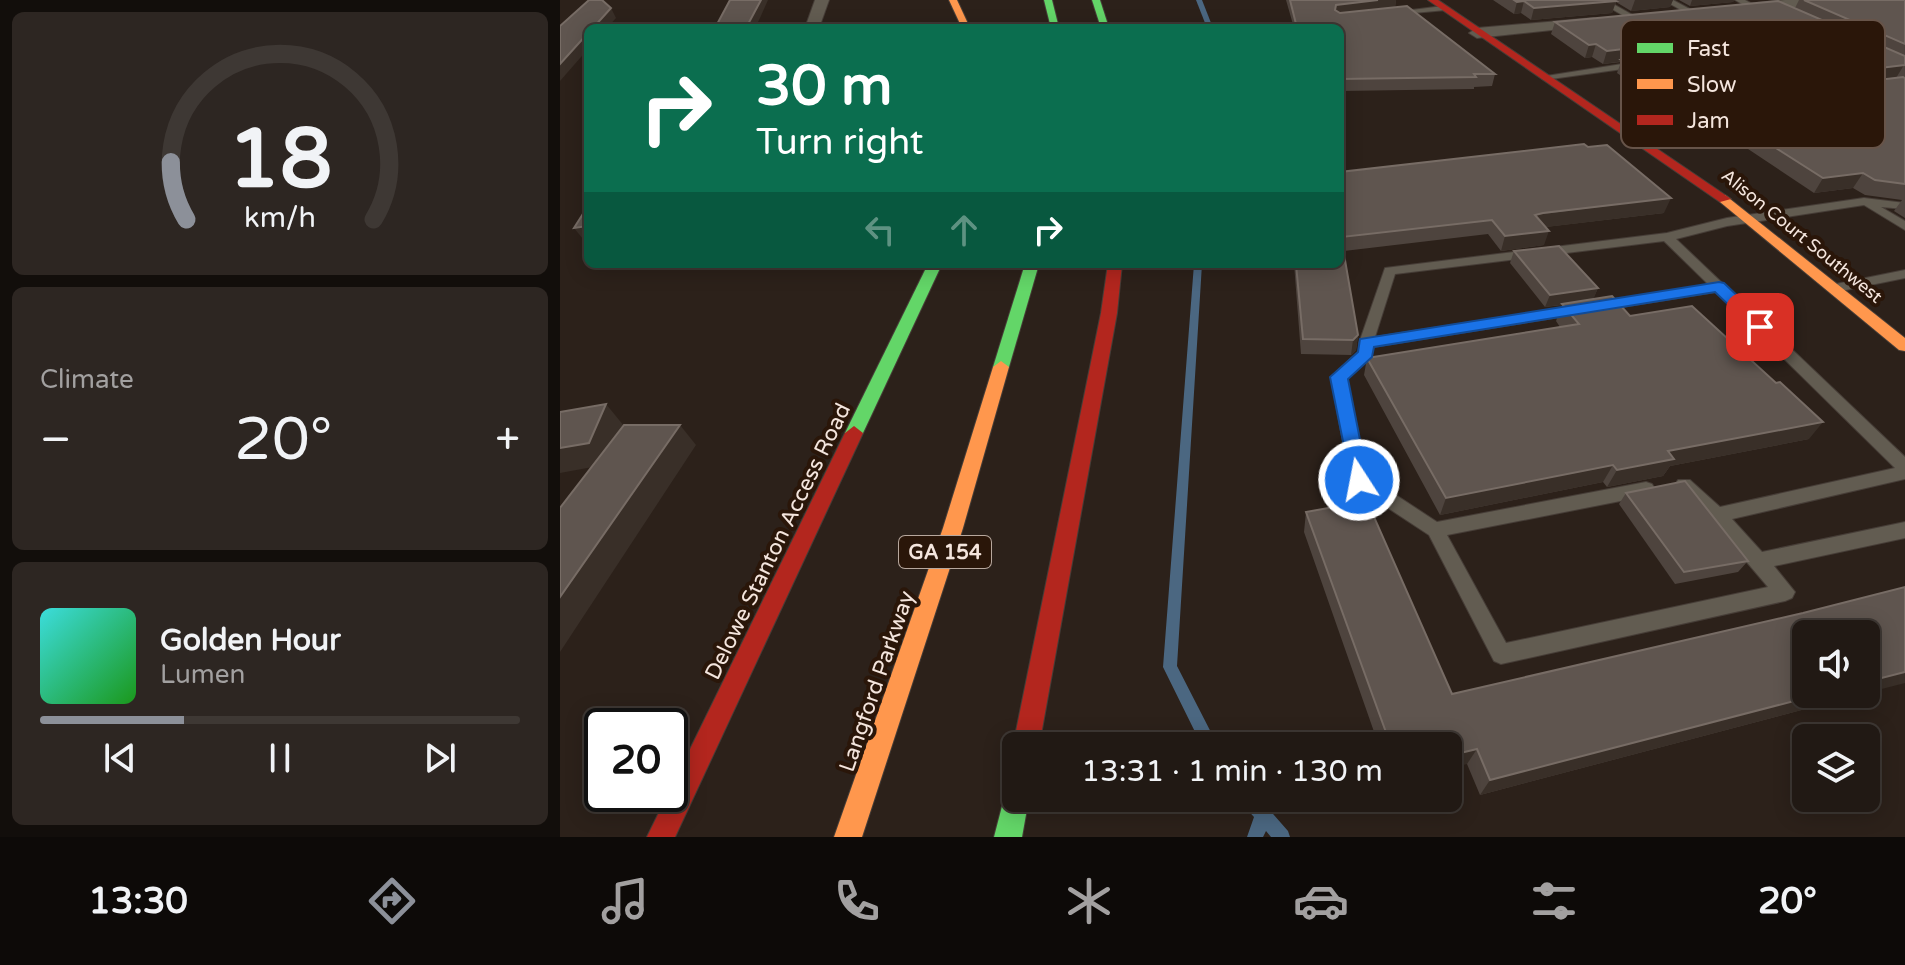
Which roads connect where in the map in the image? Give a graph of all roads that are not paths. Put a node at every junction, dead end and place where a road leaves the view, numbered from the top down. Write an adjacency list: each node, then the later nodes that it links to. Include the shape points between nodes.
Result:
1 (822, 0): 16 (street)
2 (953, 0): 17 (main road)
3 (1048, 0): 18 (main road)
4 (1096, 0): 19 (main road)
5 (1600, 0): 14 (lane)
6 (1667, 0): 12 (lane)
7 (1739, 0): 11 (lane)
8 (1827, 0): 10 (street)
9 (1440, 2): 13 (lane); 20 (main road, Alison Court Southwest)
10 (1771, 5): 11 (street); 15 (lane)
11 (1754, 7): 12 (street)
12 (1708, 11): 14 (street)
13 (1383, 14)
14 (1649, 17): 20 (street)
15 (1798, 17)
16 (813, 24)
17 (964, 24)
18 (1054, 24)
19 (1104, 24)
20 (1477, 33): 22 (main road, Alison Court Southwest)
21 (1621, 67): 22 (lane)
22 (1544, 77): 23 (main road, Alison Court Southwest)
23 (1621, 127)
24 (1652, 148): 27 (main road, Alison Court Southwest)
25 (1864, 201): 26 (lane); 27 (lane); 28 (lane)
26 (1905, 206)
27 (1750, 219): 29 (lane); 35 (main road, Alison Court Southwest)
28 (1905, 226)
29 (1667, 237): 34 (lane); 36 (lane, via 1390,271)
30 (933, 268): 45 (main road, Delowe Stanton Access Road)
31 (1031, 268): 46 (main road, Langford Parkway / GA 154, via 953,528)
32 (1115, 268): 43 (main road)
33 (1905, 274): 35 (lane)
34 (1719, 287): 36 (lane); 38 (lane)
35 (1836, 288): 37 (main road, Alison Court Southwest)
36 (1366, 343): 40 (lane, via 1366,353 1339,377 1359,480)
37 (1905, 346)
38 (1905, 470): 39 (lane)
39 (1717, 515): 40 (lane, via 1681,483); 42 (lane)
40 (1435, 530): 42 (lane, via 1501,654 1785,592)
41 (1905, 530): 42 (lane)
42 (1758, 561)
43 (1029, 732)
44 (1013, 812): 47 (main road)
45 (661, 837)
46 (848, 837)
47 (1008, 837)

